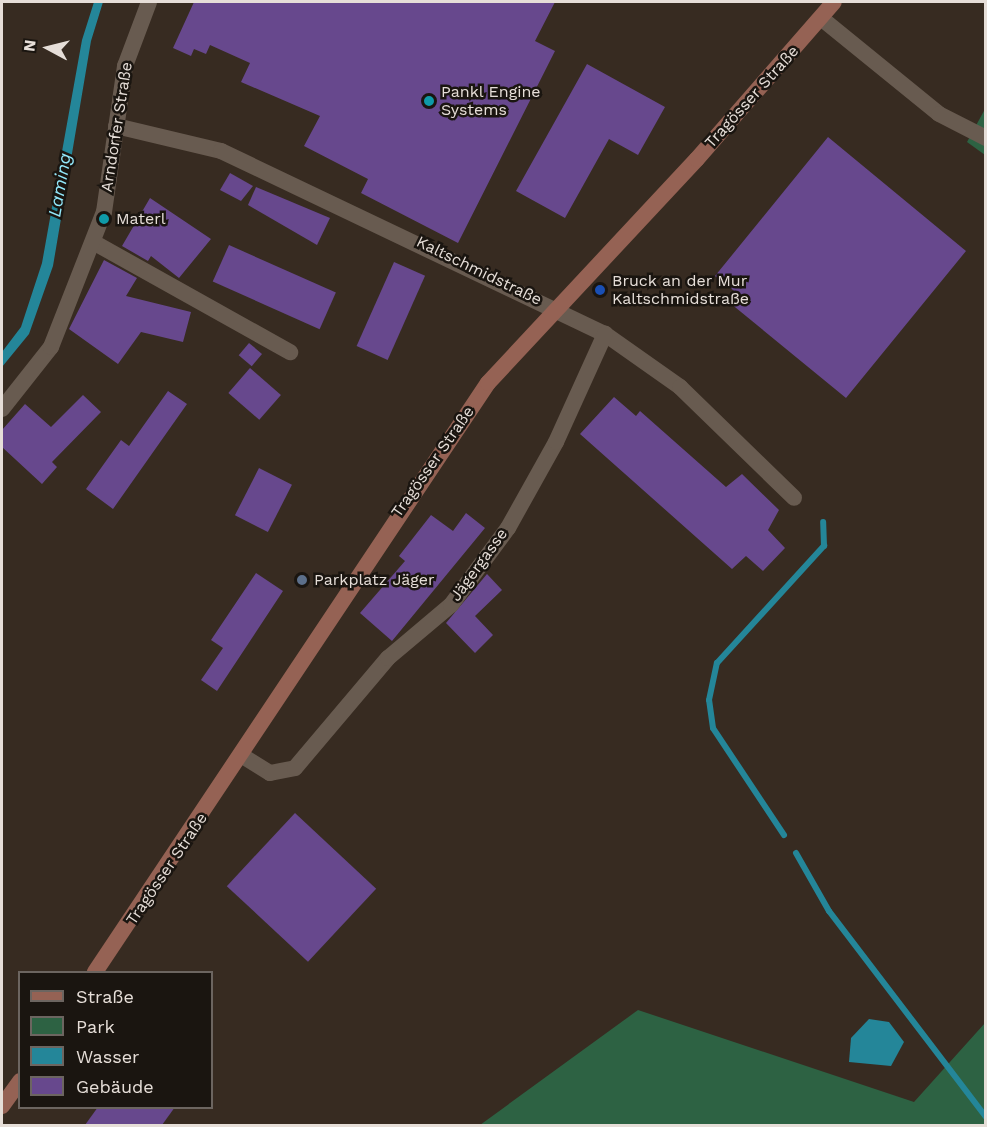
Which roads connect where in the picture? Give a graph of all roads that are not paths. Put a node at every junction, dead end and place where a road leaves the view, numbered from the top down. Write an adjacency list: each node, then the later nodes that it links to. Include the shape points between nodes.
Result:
1 (149, 2): 4 (street, Arndorfer Straße, via 125,66)
2 (834, 2): 3 (main road, Tragösser Straße)
3 (821, 18): 5 (street, via 939,114); 7 (main road, Tragösser Straße, via 697,159)
4 (116, 126): 6 (street, Arndorfer Straße, via 104,212); 7 (street, Kaltschmidstraße, via 221,150)
5 (986, 138)
6 (93, 242): 9 (street); 10 (street, Arndorfer Straße, via 51,347)
7 (554, 307): 8 (street, Kaltschmidstraße); 12 (main road, Tragösser Straße, via 488,383 369,553)
8 (604, 334): 11 (street, Kaltschmidstraße, via 680,387); 12 (street, Jägergasse, via 546,461 508,528 450,605 388,658 295,768 270,773)
9 (290, 352)
10 (2, 409)
11 (794, 498)
12 (242, 755): 13 (main road, Tragösser Straße)
13 (96, 971)
14 (18, 1084): 15 (main road)
15 (2, 1106)

